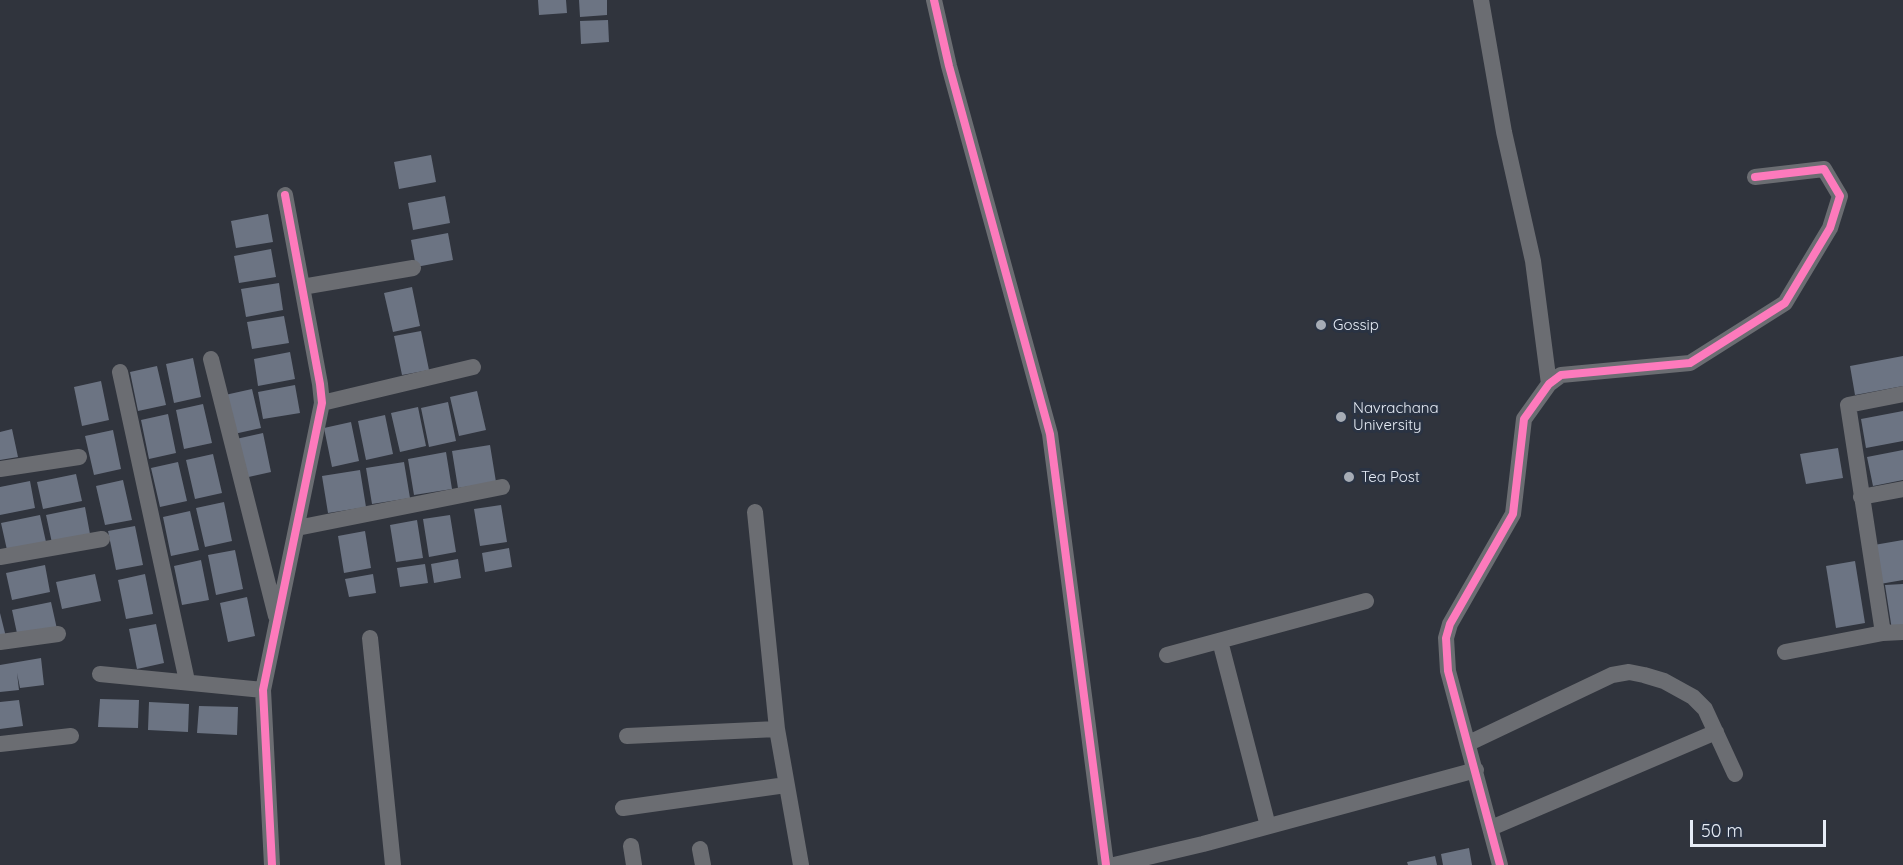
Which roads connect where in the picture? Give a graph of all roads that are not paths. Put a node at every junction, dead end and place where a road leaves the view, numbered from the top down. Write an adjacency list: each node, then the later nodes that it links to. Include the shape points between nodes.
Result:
1 (934, 0): 52 (street, via 1050,434)
2 (1481, 0): 10 (street, via 1504,132 1533,261)
3 (1755, 177): 10 (street, via 1824,169 1840,196 1830,228 1785,303 1690,363 1561,375)
4 (285, 195): 6 (street)
5 (413, 268): 6 (street)
6 (302, 287): 12 (street)
7 (211, 358): 23 (street)
8 (473, 367): 12 (street)
9 (120, 372): 33 (street)
10 (1549, 384): 39 (street, via 1524,419 1513,514 1449,624 1448,671)
11 (1903, 394): 17 (street, via 1848,405)
12 (322, 403): 19 (street)
13 (79, 457): 14 (street)
14 (0, 469)
15 (502, 487): 19 (street)
16 (1903, 489): 17 (street)
17 (1861, 497): 25 (street)
18 (755, 512): 35 (street)
19 (297, 528): 23 (street)
20 (102, 539): 21 (street)
21 (0, 557)
22 (1366, 601): 28 (street)
23 (277, 620): 34 (street)
24 (1903, 632): 25 (street)
25 (1883, 633): 30 (street)
26 (58, 634): 29 (street)
27 (370, 638): 49 (street)
28 (1220, 641): 31 (street); 45 (street)
29 (0, 642)
30 (1785, 652)
31 (1167, 656)
32 (100, 674): 33 (street)
33 (187, 681): 34 (street)
34 (263, 690): 48 (street)
35 (777, 729): 38 (street); 43 (street)
36 (1716, 732): 39 (street, via 1705,708 1693,697 1664,681 1629,672 1612,675); 42 (street); 46 (street)
37 (71, 736): 40 (street)
38 (627, 736)
39 (1468, 743): 41 (street)
40 (0, 744)
41 (1476, 770): 45 (street); 46 (street)
42 (1735, 774)
43 (786, 785): 44 (street); 51 (street)
44 (623, 808)
45 (1268, 826): 53 (street)
46 (1491, 828): 54 (street)
47 (631, 846): 50 (street)
48 (272, 865)
49 (393, 865)
50 (634, 865)
51 (801, 865)
52 (1106, 865)
53 (1114, 865)
54 (1500, 865)

